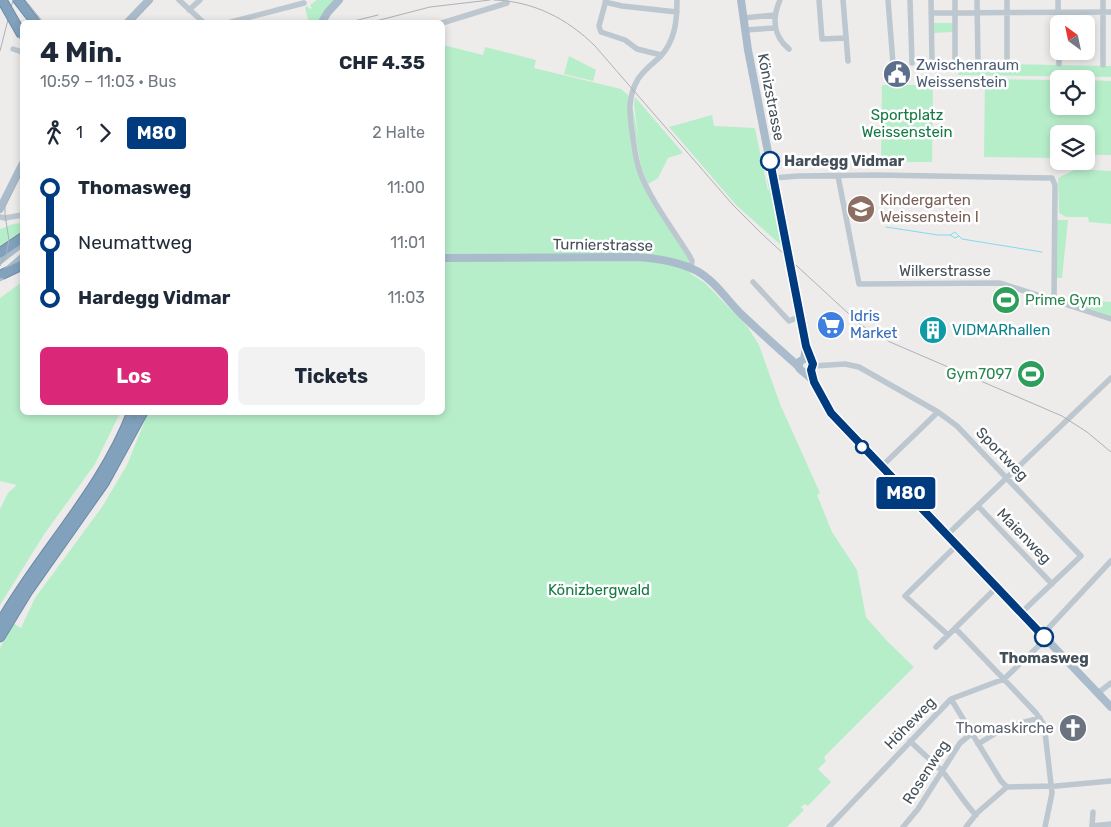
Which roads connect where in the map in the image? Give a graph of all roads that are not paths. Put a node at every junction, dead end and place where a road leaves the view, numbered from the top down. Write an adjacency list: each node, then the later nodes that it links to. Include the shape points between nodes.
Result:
1 (2, 0): 48 (highway, bridge)
2 (6, 0): 44 (highway)
3 (14, 0): 38 (highway)
4 (18, 0): 39 (highway)
5 (149, 0): 40 (main road)
6 (179, 0): 27 (street)
7 (200, 0): 27 (street)
8 (339, 0): 43 (main road)
9 (492, 0): 26 (street)
10 (677, 0): 28 (street)
11 (741, 0): 37 (main road, Könizstrasse)
12 (780, 0): 36 (street)
13 (819, 0): 49 (street, via 822,39)
14 (843, 0): 49 (street)
15 (888, 0): 55 (street)
16 (910, 0): 56 (street)
17 (931, 0): 33 (street)
18 (955, 0): 34 (street)
19 (978, 0): 35 (street)
20 (1007, 0): 29 (street)
21 (1058, 0): 30 (street)
22 (1103, 0): 31 (street)
23 (605, 1): 28 (street, via 627,7); 53 (street, via 599,24 601,32 625,40 638,49)
24 (304, 3): 42 (street)
25 (506, 3): 26 (street)
26 (485, 9): 45 (street)
27 (189, 10): 41 (street)
28 (677, 12): 53 (street, via 674,34)
29 (1007, 12): 30 (street); 35 (street); 60 (street)
30 (1058, 12): 31 (street); 61 (street)
31 (1103, 12): 32 (street); 62 (street)
32 (1111, 12)
33 (931, 13): 34 (street); 57 (street)
34 (956, 13): 35 (street); 59 (street)
35 (978, 13): 58 (street)
36 (775, 15): 37 (street); 46 (street)
37 (743, 18): 47 (main road, Könizstrasse)
38 (28, 20)
39 (33, 20)
40 (130, 20)
41 (201, 20)
42 (239, 20)
43 (323, 20)
44 (20, 22)
45 (445, 22)
46 (775, 28): 47 (street); 51 (street)
47 (745, 30): 65 (main road, Könizstrasse)
48 (20, 32)
49 (846, 38): 54 (street)
50 (12, 49): 52 (street)
51 (789, 49)
52 (20, 51)
53 (661, 55): 76 (street, via 642,74 633,90 630,119 640,172 689,254)
54 (848, 61)
55 (893, 63)
56 (912, 63)
57 (932, 63)
58 (978, 63)
59 (955, 64)
60 (1007, 64)
61 (1059, 64)
62 (1103, 65)
63 (20, 169): 66 (main road)
64 (838, 176): 65 (street); 79 (street, Wilkerstrasse, via 859,284 995,283 1030,290); 79 (street, via 1052,178 1055,186)
65 (773, 178): 80 (main road, Könizstrasse)
66 (0, 209)
67 (20, 215): 68 (street)
68 (1, 217)
69 (20, 239): 71 (highway)
70 (20, 245): 73 (main road)
71 (0, 253)
72 (445, 258): 76 (main road, Turnierstrasse, via 634,257 664,260)
73 (0, 260)
74 (20, 260): 77 (main road)
75 (20, 267): 77 (highway)
76 (691, 268): 82 (main road, Turnierstrasse, via 708,278 788,356)
77 (2, 276)
78 (753, 282): 80 (street, via 789,320)
79 (1054, 300): 81 (street, Wilkerstrasse)
80 (801, 316): 82 (main road, Könizstrasse)
81 (1111, 319)
82 (806, 365): 84 (street, Sportweg, via 859,367); 88 (main road, Könizstrasse, via 831,413)
83 (1111, 378): 89 (street)
84 (938, 412): 88 (street); 89 (street, Sportweg, via 965,433)
85 (125, 415): 90 (highway)
86 (131, 415): 90 (highway)
87 (140, 415): 101 (highway, via 100,489)
88 (881, 467): 92 (main road, Könizstrasse)
89 (1007, 477): 91 (street); 95 (street, Sportweg, via 1081,556)
90 (98, 479): 98 (highway)
91 (978, 506): 92 (street); 95 (street, Maienweg)
92 (947, 535): 93 (main road, Könizstrasse)
93 (957, 545): 96 (main road, Könizstrasse); 100 (street, via 905,596)
94 (1111, 561): 102 (street)
95 (1052, 584): 97 (street, Sportweg)
96 (997, 587): 97 (main road, Könizstrasse); 99 (street)
97 (1021, 613): 102 (main road, Könizstrasse)
98 (0, 622)
99 (955, 628): 100 (street); 104 (street)
100 (948, 635): 103 (street)
101 (0, 637)
102 (1044, 637): 104 (street, Höheweg); 106 (main road, Könizstrasse)
103 (936, 646)
104 (1004, 679): 107 (street, Höheweg); 110 (street)
105 (1111, 683): 106 (street)
106 (1100, 695): 108 (main road, Könizstrasse); 109 (main road, Könizstrasse)
107 (951, 699): 111 (street); 112 (street, Höheweg)
108 (1111, 707)
109 (1111, 713)
110 (1040, 718): 113 (street, via 1006,727); 116 (street, via 1045,732)
111 (972, 734): 113 (street); 114 (street, Rosenweg, via 960,743)
112 (910, 741): 114 (street); 121 (street, Höheweg)
113 (978, 744): 117 (street)
114 (942, 771): 119 (street); 122 (street, Rosenweg)
115 (1111, 781): 116 (street)
116 (1050, 786): 117 (street); 124 (street, via 1052,793)
117 (1007, 788): 119 (street)
118 (1093, 812): 125 (street)
119 (976, 815): 123 (street)
120 (1111, 824): 125 (street)
121 (829, 827)
122 (903, 827)
123 (966, 827)
124 (1045, 827)
125 (1092, 827)

